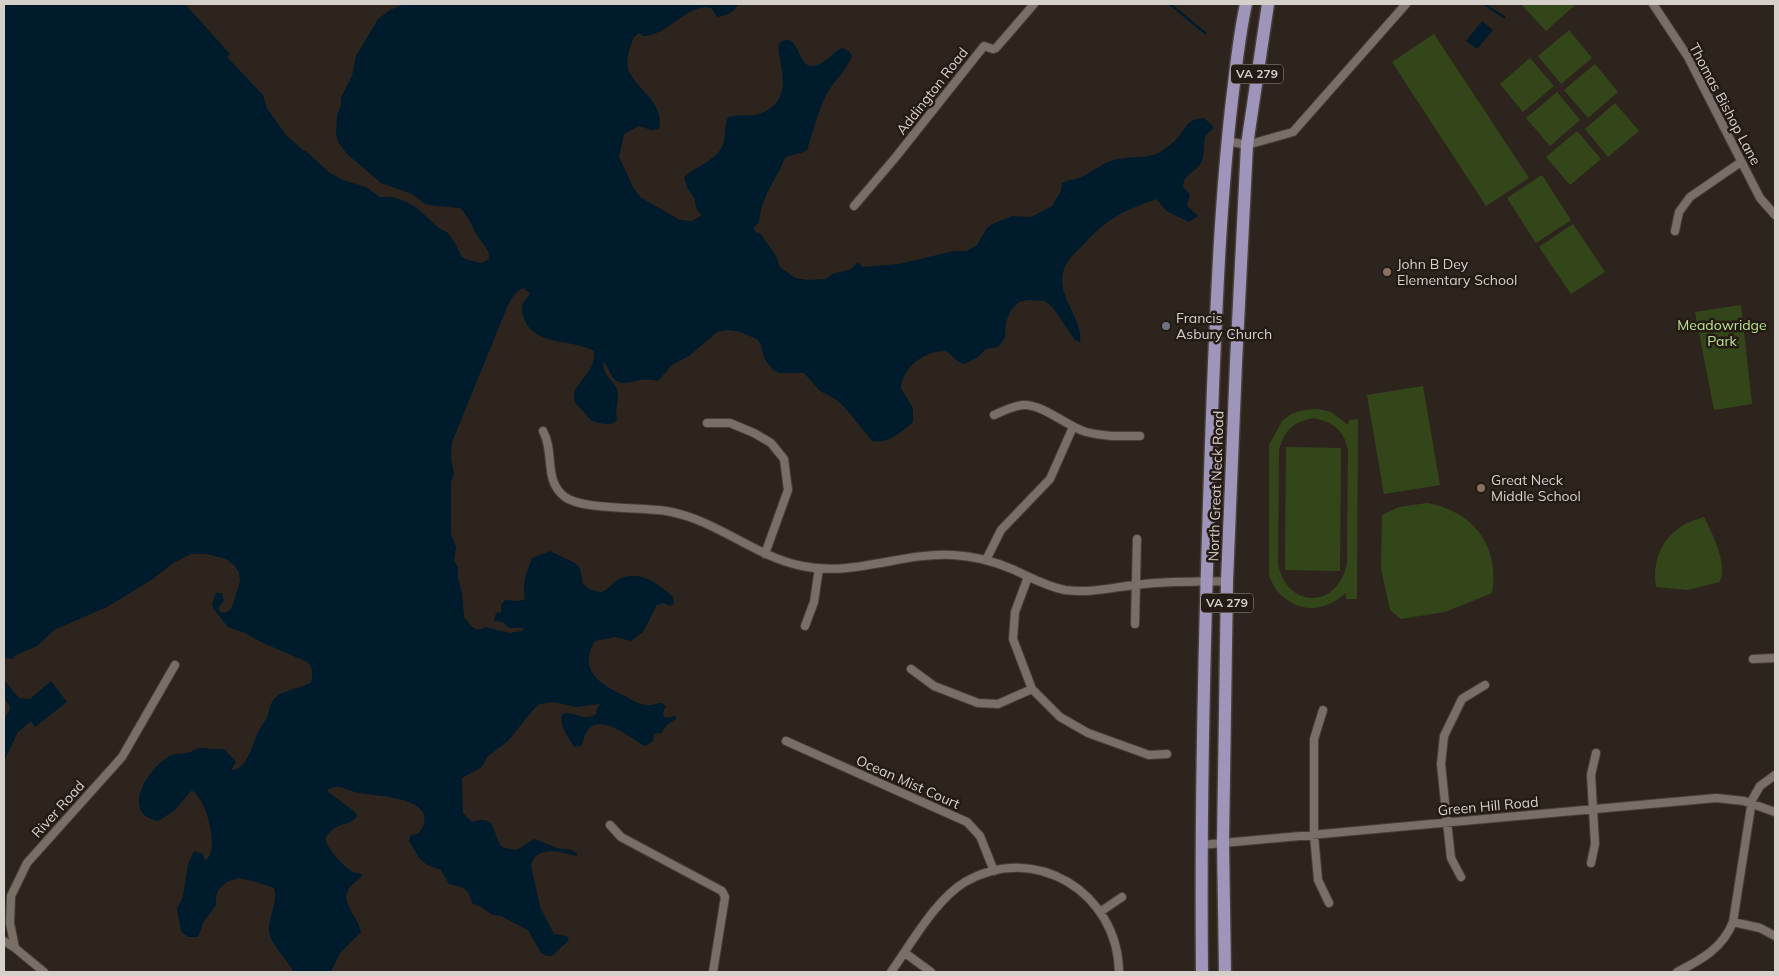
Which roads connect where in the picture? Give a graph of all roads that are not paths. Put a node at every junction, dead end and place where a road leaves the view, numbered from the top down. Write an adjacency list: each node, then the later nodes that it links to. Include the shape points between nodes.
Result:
1 (1034, 4): 9 (street, Addington Road, via 996,48 984,46)
2 (1246, 4): 6 (main road, North Great Neck Road / VA 279)
3 (1268, 4): 7 (main road, North Great Neck Road / VA 279)
4 (1406, 4): 7 (street, via 1293,132)
5 (1653, 4): 8 (street, Thomas Bishop Lane, via 1688,57)
6 (1227, 141): 7 (street); 22 (main road, North Great Neck Road / VA 279, via 1218,276)
7 (1247, 144): 23 (main road, North Great Neck Road / VA 279)
8 (1741, 162): 10 (street, Thomas Bishop Lane, via 1760,198); 11 (street, via 1690,197 1679,212)
9 (854, 206)
10 (1775, 215)
11 (1675, 231)
12 (994, 415): 14 (street, via 1018,406 1032,406)
13 (707, 423): 18 (street, via 730,423 754,432 771,443 784,459 788,490)
14 (1073, 427): 16 (street, via 1102,435); 19 (street, via 1050,479 1001,530)
15 (543, 431): 18 (street, via 550,448 553,483 566,498 581,504 686,515)
16 (1140, 436)
17 (1137, 539): 24 (street)
18 (766, 554): 20 (street)
19 (986, 560): 20 (street, via 937,555 863,567); 21 (street)
20 (819, 568): 26 (street, via 814,602)
21 (1028, 577): 24 (street, via 1054,588 1081,592); 32 (street, via 1014,612 1013,640)
22 (1206, 582): 23 (street); 24 (street); 45 (main road, North Great Neck Road / VA 279)
23 (1227, 582): 44 (main road, North Great Neck Road / VA 279)
24 (1136, 585): 25 (street)
25 (1135, 624)
26 (805, 626)
27 (1775, 658): 28 (street)
28 (1753, 659)
29 (175, 665): 55 (street, River Road, via 122,757 27,863 11,896 10,923)
30 (911, 669): 32 (street, via 934,686 978,703 998,704)
31 (1485, 685): 41 (street, via 1462,699 1444,736 1441,764)
32 (1032, 689): 36 (street, via 1060,717 1088,733 1149,755)
33 (1323, 710): 43 (street, via 1314,739)
34 (786, 741): 47 (street, Ocean Mist Court, via 967,822 980,836)
35 (1596, 753): 39 (street, via 1591,775)
36 (1167, 754)
37 (1775, 775): 38 (street, via 1760,786)
38 (1751, 803): 39 (street, Green Hill Road, via 1716,798); 40 (street, Green Hill Road); 52 (street)
39 (1593, 808): 41 (street, Green Hill Road); 46 (street, via 1595,844)
40 (1775, 812)
41 (1447, 822): 43 (street, Green Hill Road); 48 (street, via 1451,858)
42 (610, 825): 58 (street, via 621,837 722,891 725,898)
43 (1314, 834): 44 (street, Green Hill Road); 50 (street, via 1318,880)
44 (1223, 842): 45 (street, Green Hill Road); 63 (main road, North Great Neck Road / VA 279)
45 (1201, 845): 62 (main road, North Great Neck Road / VA 279)
46 (1591, 863)
47 (994, 871): 51 (street, via 1019,868 1050,874 1076,886); 56 (street, via 966,882 946,897)
48 (1461, 877)
49 (1122, 897): 51 (street)
50 (1329, 903)
51 (1100, 912): 61 (street, via 1113,936)
52 (1733, 922): 53 (street, via 1760,928); 64 (street, via 1718,946)
53 (1775, 936)
54 (4, 940): 55 (street)
55 (15, 948): 57 (street)
56 (905, 953): 59 (street); 60 (street)
57 (44, 972)
58 (712, 972)
59 (891, 972)
60 (931, 972)
61 (1119, 972)
62 (1202, 972)
63 (1225, 972)
64 (1677, 972)

